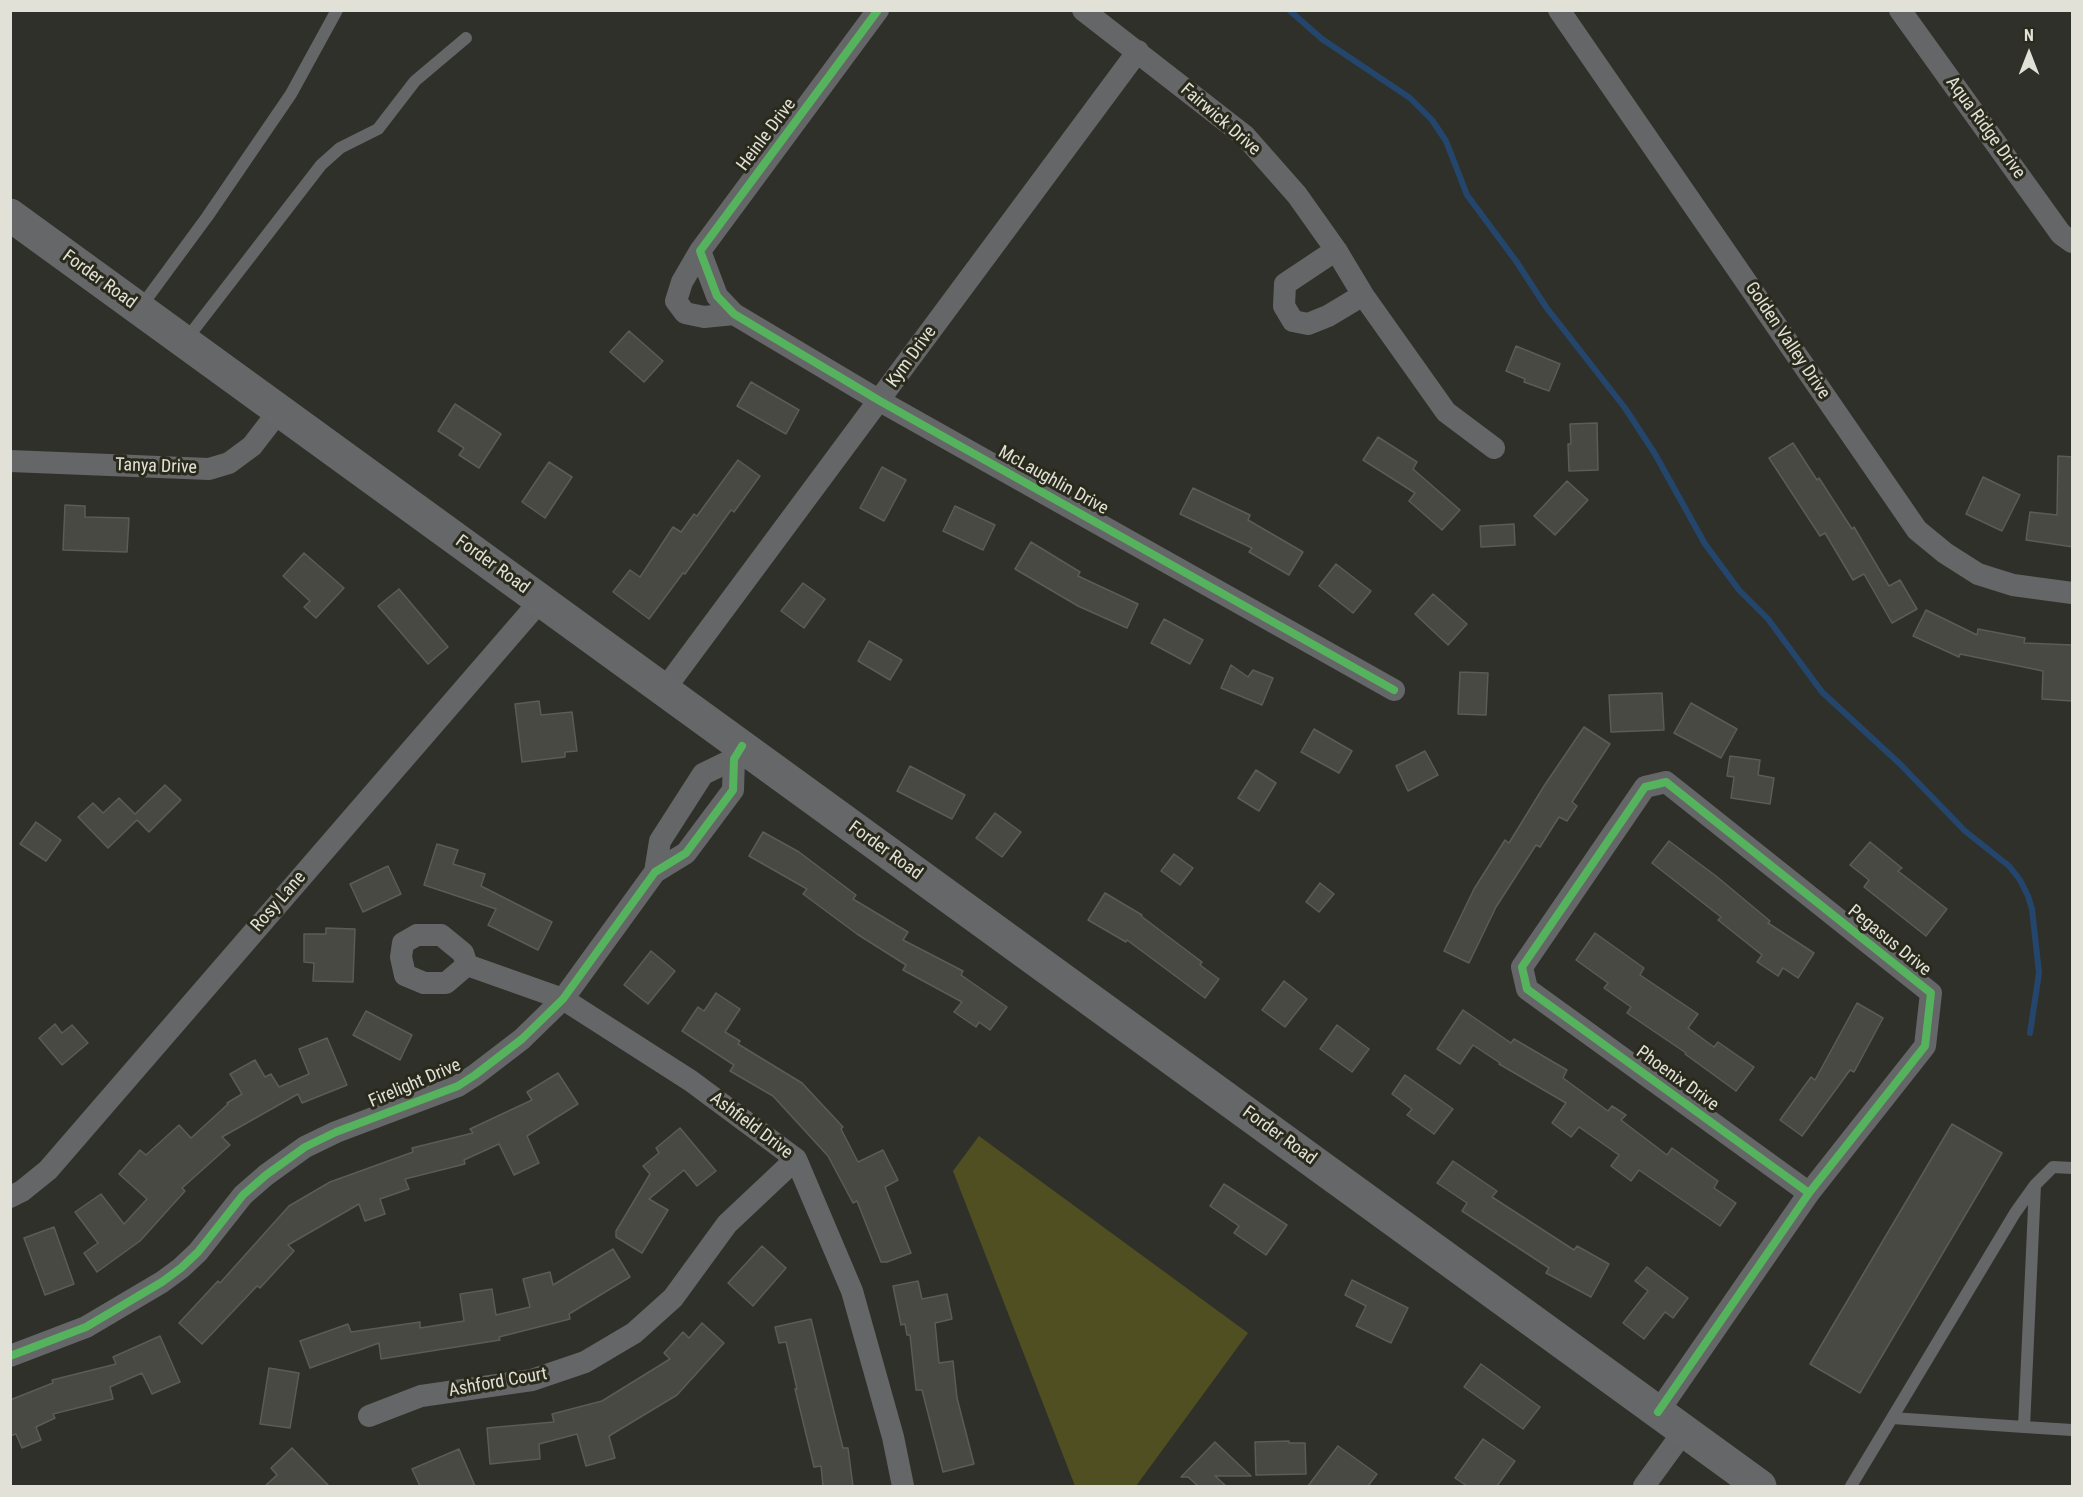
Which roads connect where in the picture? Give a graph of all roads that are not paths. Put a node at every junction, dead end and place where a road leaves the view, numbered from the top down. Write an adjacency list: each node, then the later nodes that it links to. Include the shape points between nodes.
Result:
1 (337, 10): 13 (lane, via 291,94)
2 (878, 10): 11 (street, Heinle Drive)
3 (1083, 10): 7 (street, Fairwick Drive)
4 (1559, 10): 20 (street, Golden Valley Drive, via 1917,530 1978,574 2013,585)
5 (1900, 10): 9 (street, Aqua Ridge Drive, via 2061,234)
6 (466, 38): 15 (lane, via 415,81 378,129 340,148 321,165)
7 (1138, 51): 10 (street, Fairwick Drive, via 1245,136 1297,195); 16 (street, Kym Drive)
8 (10, 215): 13 (main road, Forder Road)
9 (2073, 242)
10 (1336, 250): 12 (street, Fairwick Drive); 12 (street, via 1285,284 1284,306 1288,313 1293,321 1308,324)
11 (700, 251): 14 (street, McLaughlin Drive, via 717,296); 14 (street, Heinle Drive, via 676,301 685,313 704,317)
12 (1363, 295): 18 (street, Fairwick Drive, via 1446,412)
13 (139, 309): 15 (main road, Forder Road)
14 (734, 314): 16 (street, McLaughlin Drive)
15 (184, 341): 17 (main road, Forder Road)
16 (880, 401): 22 (street, Kym Drive); 23 (street, McLaughlin Drive)
17 (279, 411): 19 (street, Tanya Drive, via 252,446 229,463 209,469); 21 (main road, Forder Road)
18 (1494, 448)
19 (10, 462)
20 (2073, 593)
21 (541, 600): 22 (main road, Forder Road); 33 (street, Rosy Lane, via 48,1170)
22 (664, 690): 24 (main road, Forder Road)
23 (1394, 690)
24 (738, 753): 25 (street, Firelight Drive, via 703,774 660,841); 25 (street, Firelight Drive, via 733,790 686,853); 35 (main road, Forder Road)
25 (655, 872): 28 (street, Firelight Drive)
26 (467, 965): 28 (street, Ashfield Drive)
27 (1527, 989): 32 (street, Phoenix Drive); 32 (street, Pegasus Drive, via 1522,967 1645,787 1666,782 1930,993 1925,1046)
28 (563, 999): 29 (street, Ashfield Drive, via 691,1080); 34 (street, Firelight Drive, via 522,1039 458,1086 305,1147 243,1195 198,1251 162,1282 86,1327)
29 (796, 1159): 36 (street, Ashford Court, via 727,1224 674,1298 634,1333 585,1362 532,1380 421,1396); 41 (street, Ashfield Drive, via 852,1292)
30 (2073, 1168): 31 (lane, via 2053,1167)
31 (2035, 1185): 37 (lane); 38 (lane)
32 (1809, 1193): 35 (street, Pegasus Drive)
33 (10, 1197)
34 (10, 1356)
35 (1658, 1412): 40 (main road, Forder Road)
36 (369, 1416)
37 (1892, 1418): 38 (lane); 44 (lane)
38 (2024, 1427): 39 (lane)
39 (2073, 1430)
40 (1684, 1431): 42 (street); 43 (main road, Forder Road)
41 (903, 1486)
42 (1644, 1486)
43 (1760, 1486)
44 (1851, 1486)

